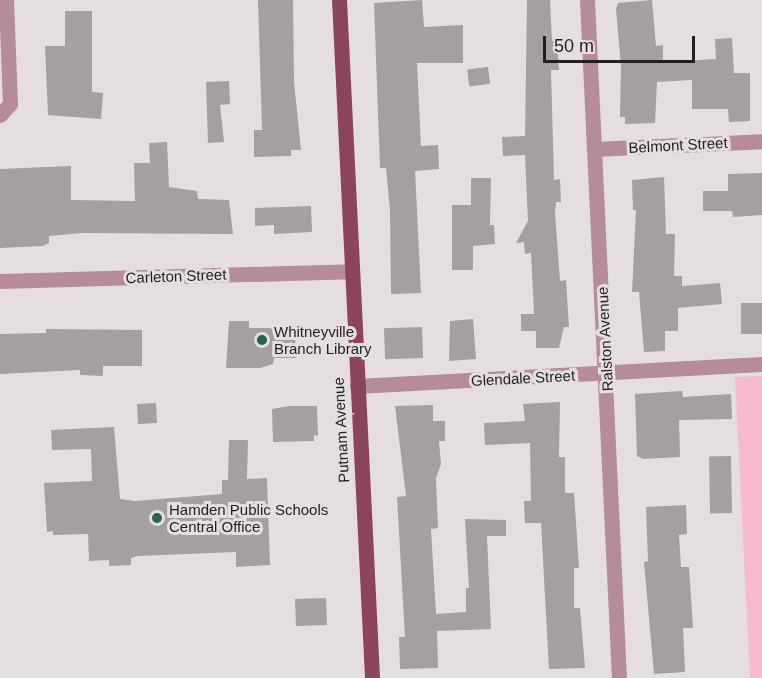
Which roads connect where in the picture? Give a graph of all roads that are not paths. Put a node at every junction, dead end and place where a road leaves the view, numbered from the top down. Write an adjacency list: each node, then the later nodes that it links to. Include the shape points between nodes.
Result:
1 (6, 0): 4 (street, via 10,104)
2 (339, 0): 7 (main road, Putnam Avenue)
3 (587, 0): 6 (street, Ralston Avenue)
4 (0, 115)
5 (762, 141): 6 (street, Belmont Street)
6 (595, 149): 10 (street, Ralston Avenue)
7 (351, 272): 8 (street, Carleton Street); 11 (main road, Putnam Avenue)
8 (0, 281)
9 (762, 364): 10 (street, Glendale Street)
10 (607, 373): 11 (street, Glendale Street); 13 (street, Ralston Avenue)
11 (357, 386): 12 (main road, Putnam Avenue)
12 (372, 678)
13 (619, 678)

